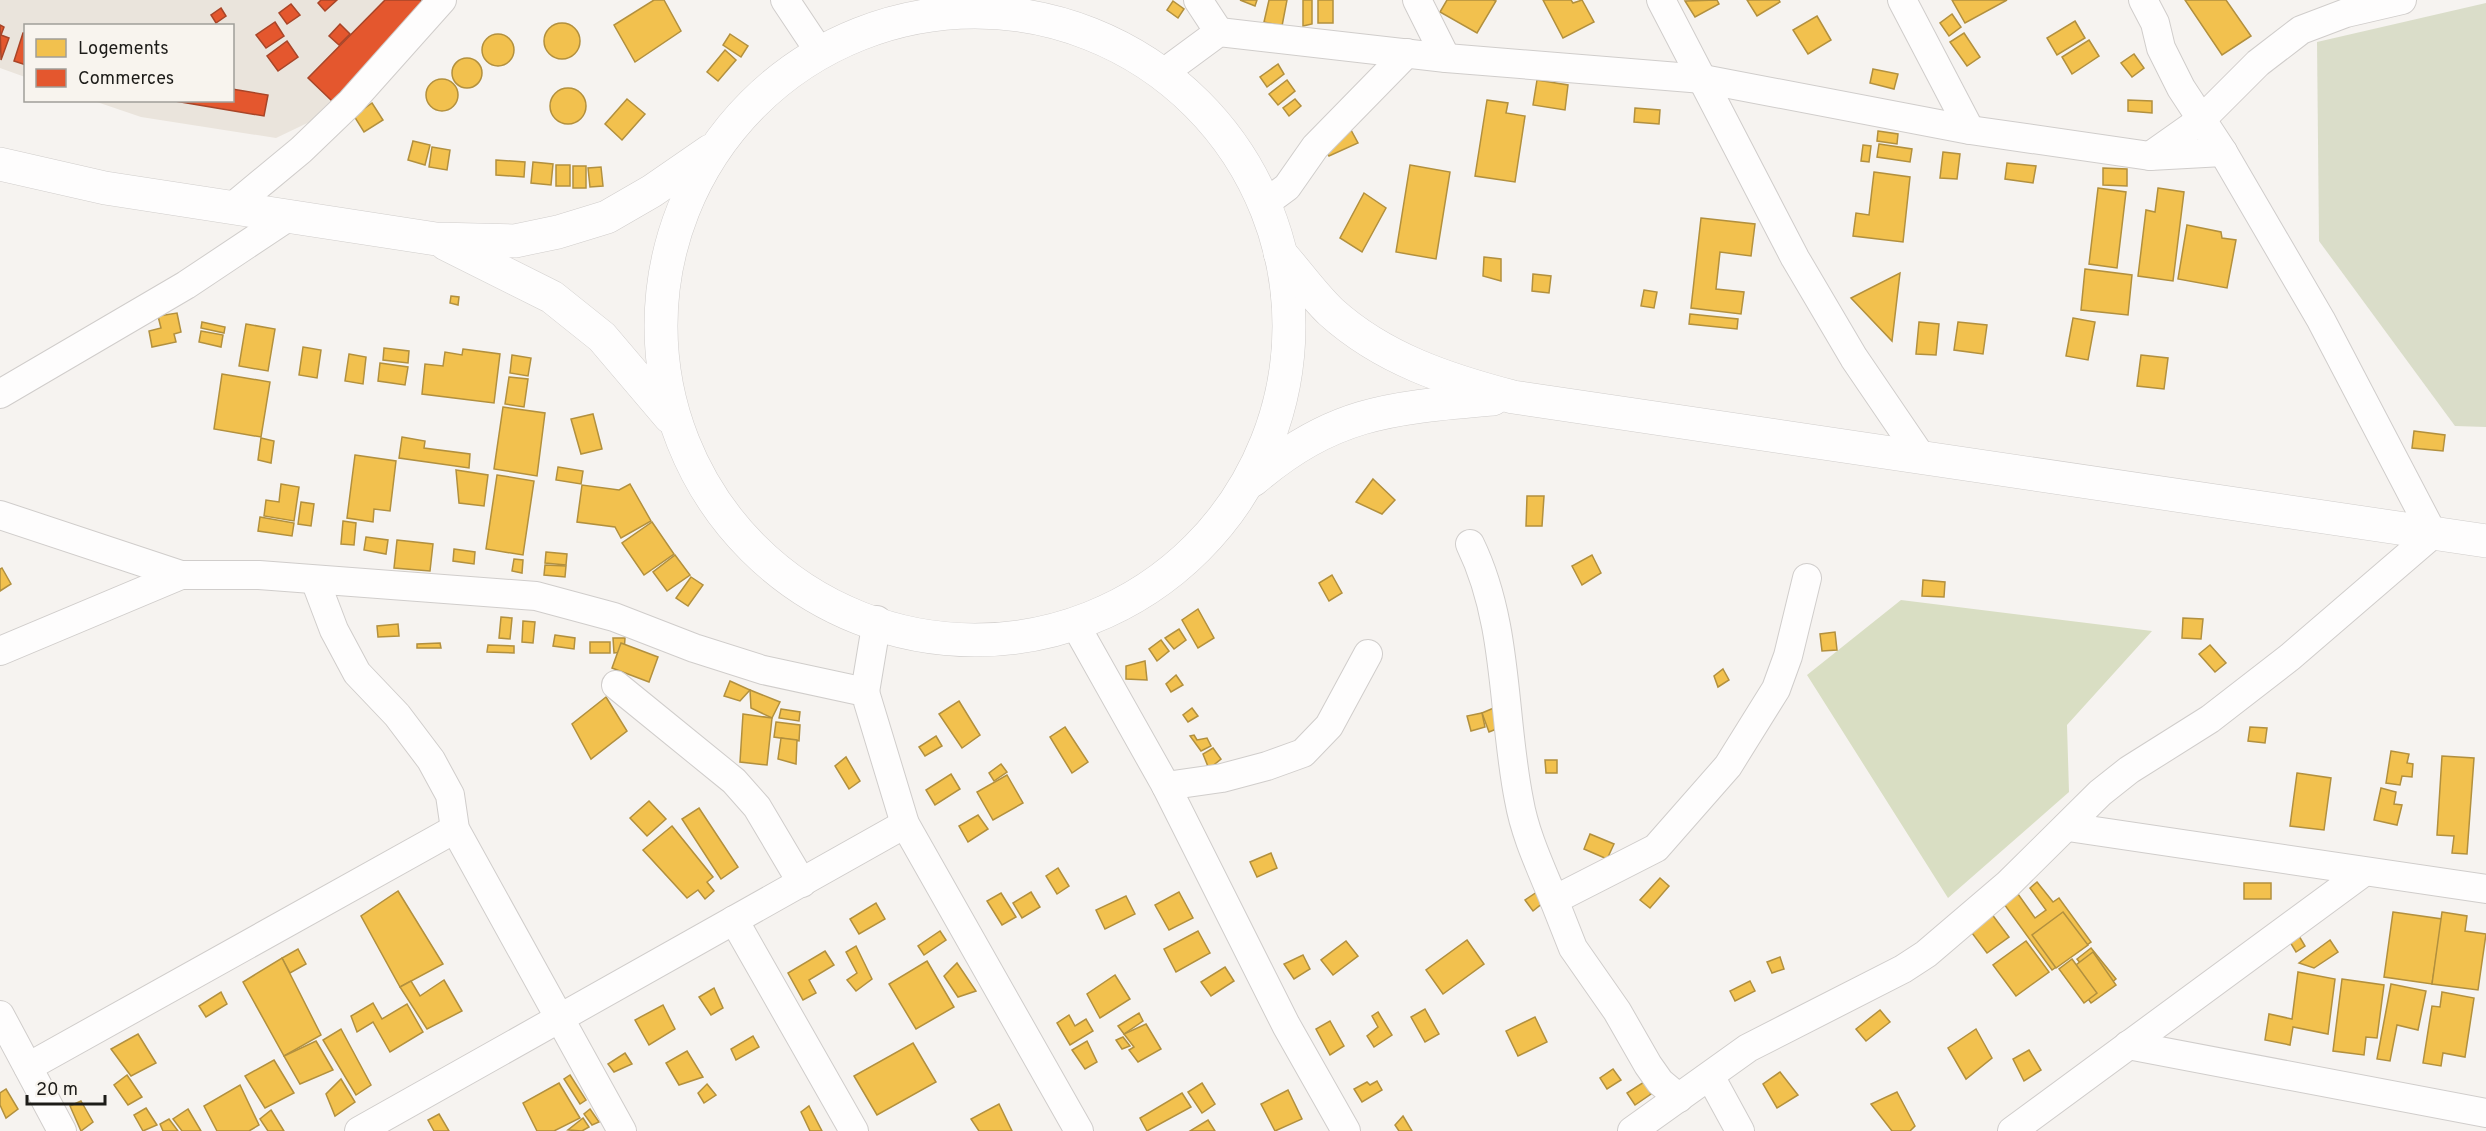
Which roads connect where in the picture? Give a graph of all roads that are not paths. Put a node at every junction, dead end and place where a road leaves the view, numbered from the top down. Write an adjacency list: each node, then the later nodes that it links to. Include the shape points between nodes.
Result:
1 (442, 0): 22 (street, via 351,102)
2 (785, 0): 10 (street)
3 (1198, 0): 9 (street)
4 (1417, 0): 12 (street)
5 (1661, 0): 14 (street)
6 (1902, 0): 16 (street)
7 (2144, 0): 15 (street, via 2169,65)
8 (2402, 0): 15 (street, via 2346,13 2301,30 2258,63)
9 (1219, 32): 11 (street); 13 (street)
10 (819, 51): 13 (street, via 884,24 954,11 1025,15 1073,27 1119,47); 17 (street, via 761,93)
11 (1407, 53): 12 (street); 21 (street, via 1315,147 1287,187)
12 (1446, 58): 14 (street)
13 (1162, 74): 21 (street, via 1210,118 1240,159)
14 (1703, 79): 16 (street); 29 (street, via 1795,258 1854,358)
15 (2201, 120): 18 (street); 19 (street)
16 (1970, 130): 19 (street)
17 (714, 147): 24 (street, via 607,217 515,241); 28 (street, via 681,210 662,288 662,364)
18 (2223, 153): 19 (street); 32 (street, via 2321,320)
19 (2150, 156)
20 (0, 164): 22 (street, via 105,188)
21 (1264, 204): 25 (street)
22 (231, 208): 23 (street)
23 (291, 215): 24 (street); 26 (street, via 186,285)
24 (436, 239): 28 (street, via 552,297 602,337)
25 (1280, 253): 27 (street, via 1331,312 1367,339 1408,363); 30 (street, via 1288,304 1282,392 1271,434)
26 (0, 394)
27 (1513, 397): 29 (street); 30 (street, via 1381,412 1345,421 1306,440)
28 (676, 425): 38 (street, via 692,465 720,510 754,550 794,584)
29 (1920, 455): 32 (street)
30 (1247, 485): 39 (street, via 1215,531 1174,571 1127,603)
31 (0, 515): 35 (street)
32 (2433, 534): 33 (street); 46 (street, via 2281,664 2210,719 2100,793)
33 (2486, 541)
34 (1470, 544): 51 (street, via 1485,575 1496,619 1519,803)
35 (181, 575): 37 (street); 40 (street)
36 (1807, 578): 51 (street, via 1776,689 1728,766 1656,848)
37 (315, 580): 43 (street, via 536,596 614,617 763,670); 47 (street, via 334,630 357,674 397,715 431,760 450,795)
38 (877, 620): 39 (street, via 916,636 997,641); 43 (street)
39 (1076, 626): 44 (street)
40 (0, 651)
41 (1368, 654): 44 (street, via 1329,726 1303,753 1222,778)
42 (616, 685): 49 (street, via 734,781 757,807)
43 (865, 692): 45 (street)
44 (1166, 786): 65 (street, via 1286,1025)
45 (905, 824): 49 (street); 64 (street)
46 (2068, 827): 48 (street); 57 (street, via 1926,954 1893,975 1748,1048)
47 (455, 829): 54 (street); 56 (street)
48 (2364, 872): 50 (street); 55 (street)
49 (802, 883): 52 (street)
50 (2486, 889)
51 (1554, 900): 58 (street, via 1573,948 1617,1011 1659,1082)
52 (734, 921): 54 (street); 63 (street)
53 (0, 1015): 56 (street)
54 (560, 1019): 61 (street); 62 (street)
55 (2128, 1046): 59 (street); 68 (street)
56 (28, 1067): 60 (street)
57 (1710, 1076): 58 (street); 67 (street)
58 (1679, 1098): 66 (street)
59 (2486, 1113)
60 (62, 1131)
61 (359, 1131)
62 (622, 1131)
63 (854, 1131)
64 (1079, 1131)
65 (1346, 1131)
66 (1632, 1131)
67 (1740, 1131)
68 (2012, 1131)

